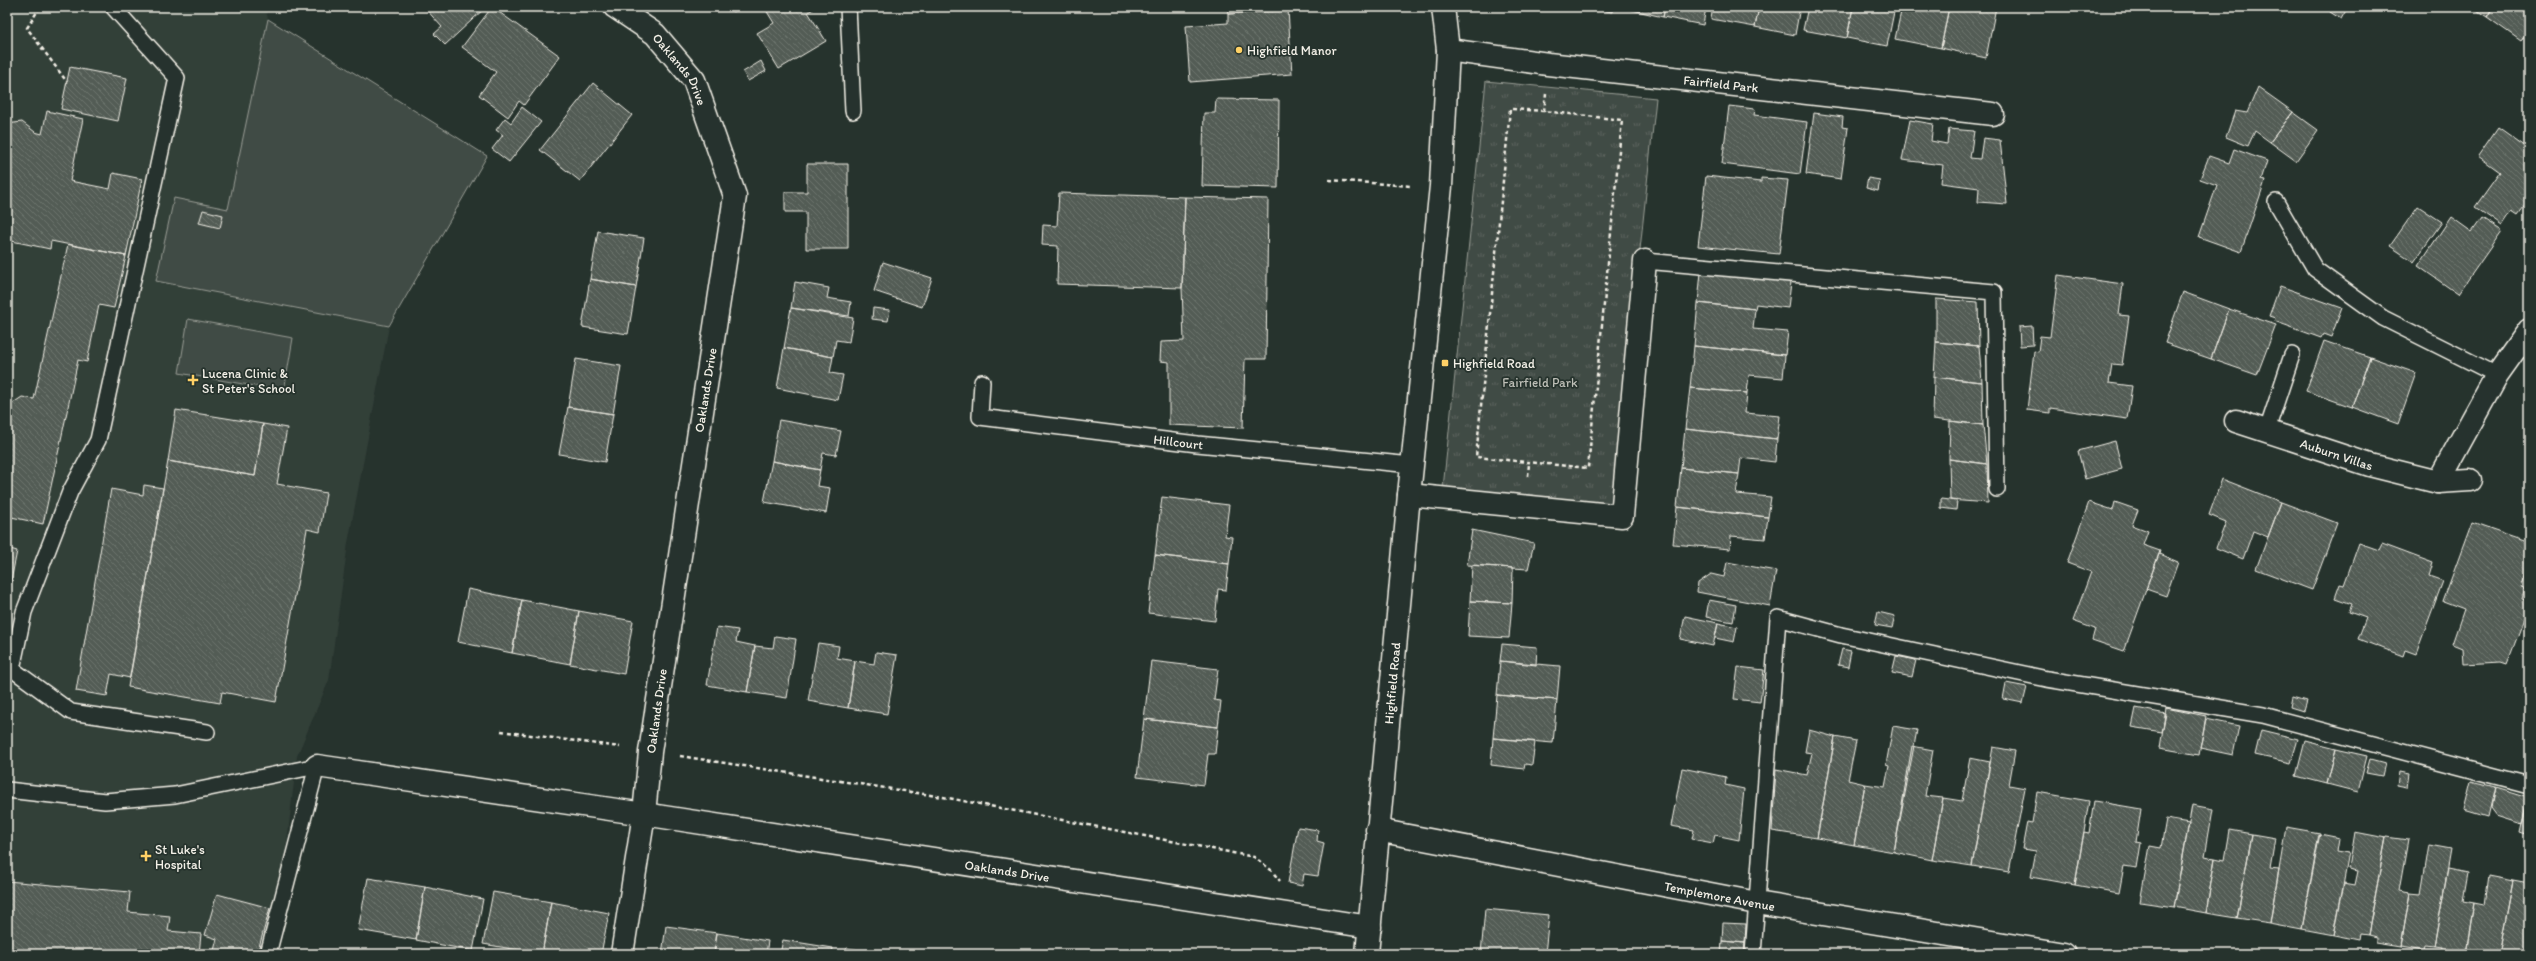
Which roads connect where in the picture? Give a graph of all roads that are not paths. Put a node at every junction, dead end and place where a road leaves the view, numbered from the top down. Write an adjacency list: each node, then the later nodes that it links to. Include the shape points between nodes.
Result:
1 (113, 7): 21 (lane, via 177,78 98,440 70,492 27,604 12,669 72,712)
2 (615, 7): 25 (street, Oaklands Drive, via 655,34 694,80 735,196 650,752)
3 (848, 7): 6 (lane)
4 (1443, 7): 5 (street, Highfield Road)
5 (1448, 50): 7 (street, Fairfield Park, via 1548,64); 16 (street, Highfield Road, via 1441,186)
6 (853, 111)
7 (1993, 114)
8 (2276, 202): 12 (lane, via 2315,269 2383,318)
9 (1645, 260): 19 (lane, via 1994,292); 20 (street, via 1622,516)
10 (2529, 330): 12 (street)
11 (2292, 355): 15 (lane)
12 (2497, 375): 18 (street)
13 (982, 382): 16 (lane, Hillcourt, via 980,417 1197,444)
14 (2236, 421): 15 (street, Auburn Villas)
15 (2267, 430): 18 (street, Auburn Villas, via 2370,465)
16 (1412, 465): 20 (street, Highfield Road)
17 (2470, 480): 18 (street, Auburn Villas)
18 (2438, 482)
19 (1997, 489)
20 (1409, 495): 26 (street, Highfield Road)
21 (207, 732)
22 (317, 766): 24 (lane, via 175,794 105,801); 25 (street, Oaklands Drive); 29 (lane)
23 (2529, 785): 27 (lane, via 2263,715 2047,679 1841,635 1778,618)
24 (7, 790)
25 (644, 814): 28 (street, Oaklands Drive); 30 (street, Oaklands Drive)
26 (1377, 830): 27 (street, Templemore Avenue); 28 (street, Highfield Road)
27 (1757, 902): 32 (lane); 33 (street, Templemore Avenue)
28 (1370, 927): 31 (street, Highfield Road)
29 (268, 954)
30 (622, 954)
31 (1367, 954)
32 (1753, 954)
33 (2064, 954)

